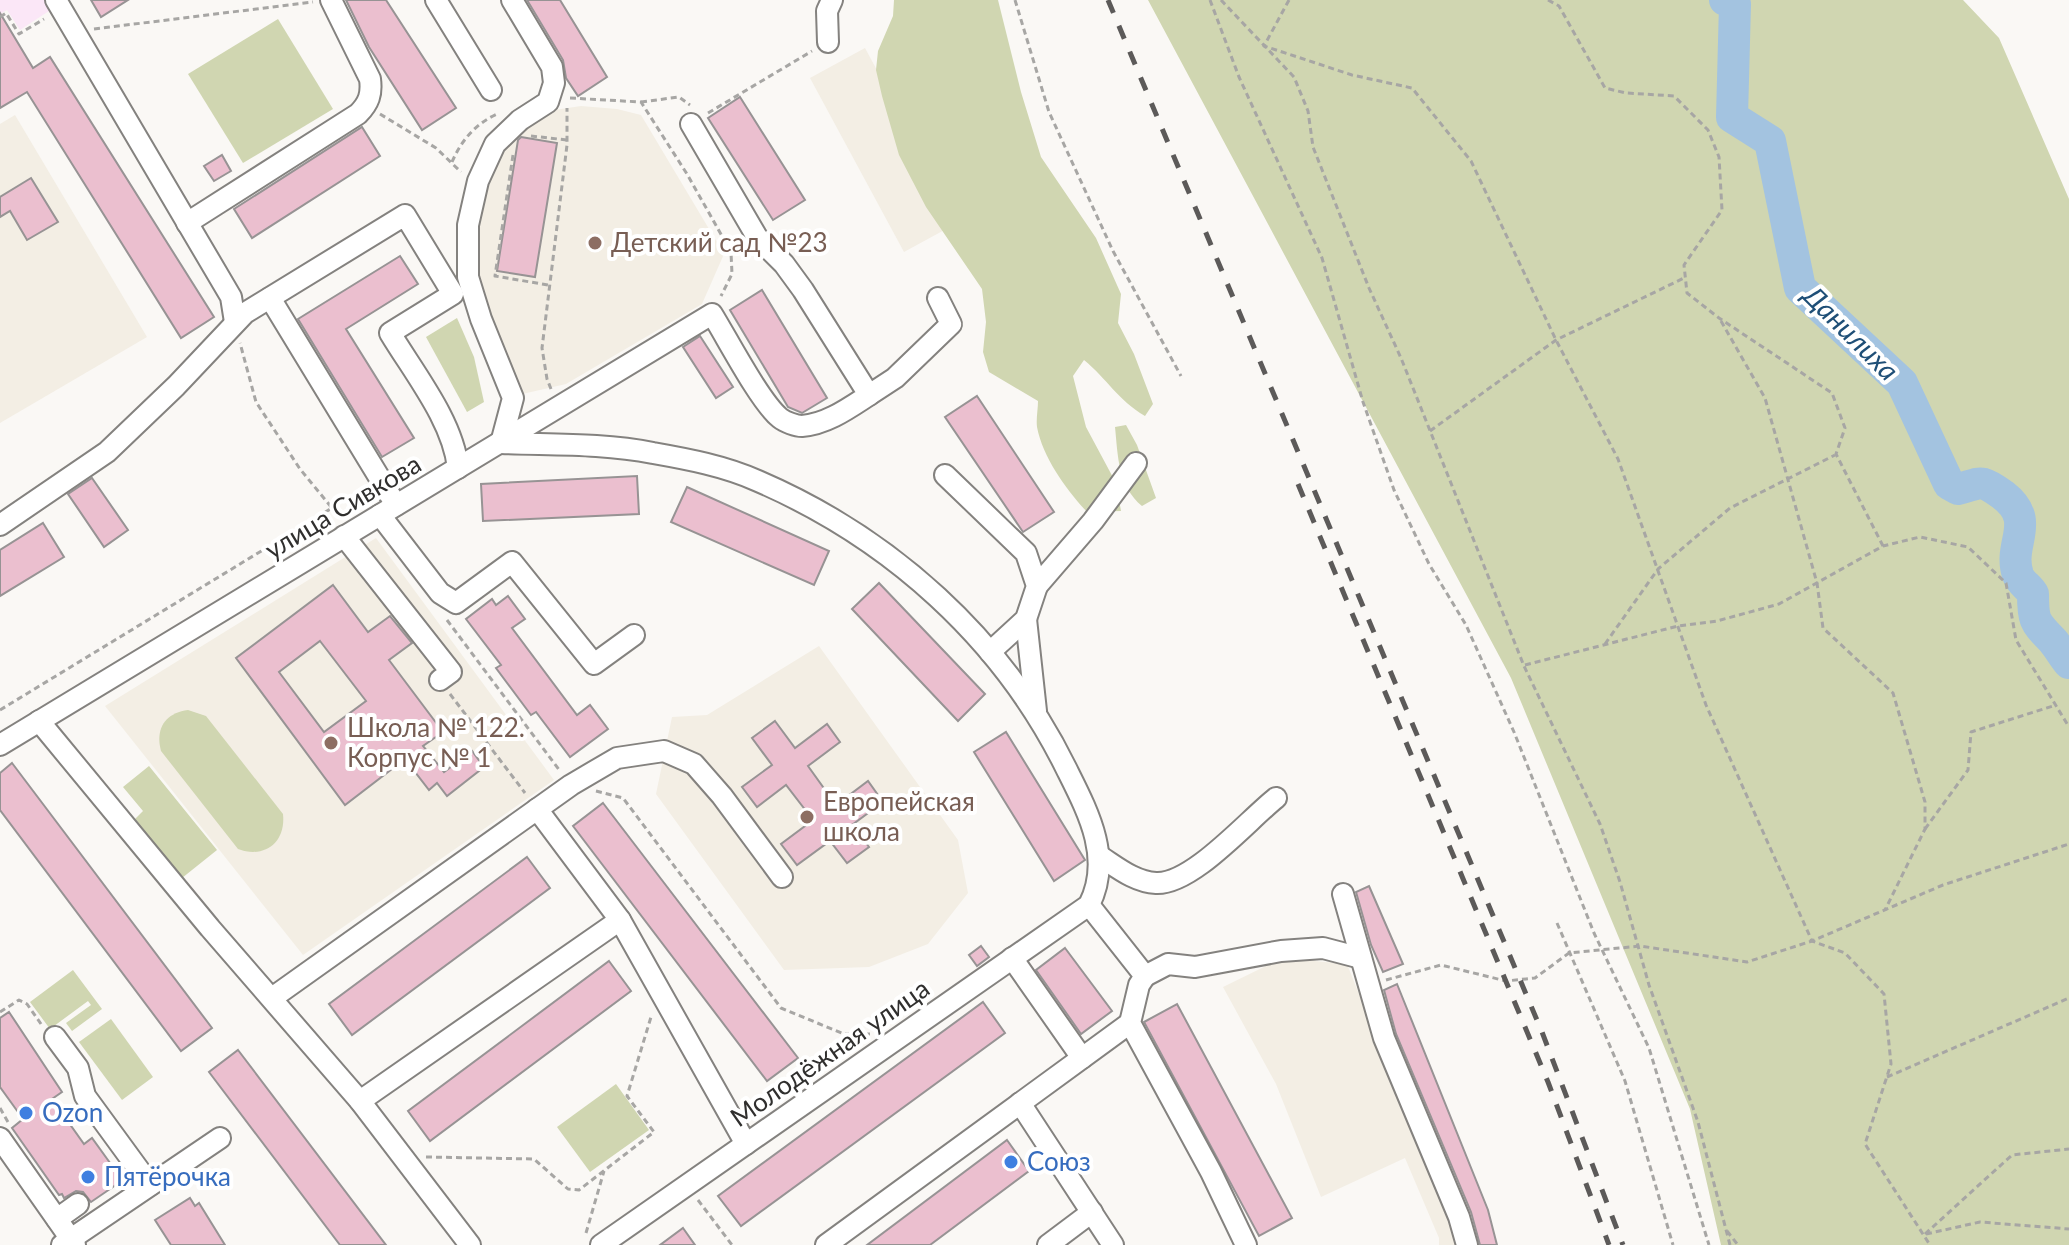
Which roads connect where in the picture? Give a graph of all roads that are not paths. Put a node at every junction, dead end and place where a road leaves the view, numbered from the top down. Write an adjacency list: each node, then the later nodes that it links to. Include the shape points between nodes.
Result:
1 (436, 0): 7 (street)
2 (512, 0): 14 (street, via 552,67 553,89 548,102 495,144 484,166 466,244 468,277 513,398)
3 (832, 0): 6 (street)
4 (324, 1): 9 (street, via 370,79 367,105)
5 (59, 5): 9 (street)
6 (828, 42)
7 (491, 90)
8 (692, 115): 13 (street, via 757,237 803,290)
9 (187, 223): 12 (street, via 231,297)
10 (270, 298): 12 (street); 16 (street, via 405,215 453,294 390,333 447,428); 18 (street)
11 (938, 298): 13 (street, via 951,324 895,378)
12 (235, 322): 19 (street, via 107,452)
13 (869, 395): 14 (street, улица Сивкова, via 822,422 799,426 780,418 712,314)
14 (501, 443): 16 (street, улица Сивкова); 24 (street, via 649,452 756,480 882,549 954,611)
15 (1136, 463): 21 (street)
16 (458, 468): 18 (street, улица Сивкова)
17 (945, 475): 21 (street, via 1026,553)
18 (388, 510): 20 (street, улица Сивкова); 23 (street, via 440,593 456,603 512,562 594,664)
19 (0, 525)
20 (344, 536): 25 (street, via 451,672); 27 (street, улица Сивкова)
21 (1037, 586): 22 (street)
22 (1026, 619): 24 (street); 26 (street)
23 (634, 635)
24 (990, 652): 26 (street)
25 (440, 680)
26 (1037, 715): 31 (street, via 1078,791)
27 (39, 721): 28 (street, улица Сивкова); 39 (street)
28 (0, 745)
29 (1276, 798): 31 (street, via 1190,871 1170,881 1140,879)
30 (537, 809): 32 (street, via 617,758 664,751 694,764); 35 (street); 39 (street)
31 (1101, 857): 34 (street)
32 (782, 877)
33 (1343, 894): 37 (street)
34 (1089, 905): 36 (street, Молодёжная улица); 38 (street)
35 (620, 920): 43 (street); 47 (street)
36 (1012, 958): 42 (street); 47 (street, Молодёжная улица)
37 (1361, 958): 38 (street, via 1323,948 1281,951 1195,967 1168,964); 59 (street, via 1384,1038)
38 (1145, 976): 40 (street)
39 (272, 998): 43 (street)
40 (1130, 1023): 42 (street); 58 (street)
41 (55, 1037): 48 (street, via 78,1068 85,1096)
42 (1082, 1058): 44 (street)
43 (360, 1101): 53 (street)
44 (1020, 1103): 50 (street); 55 (street)
45 (0, 1138): 51 (street)
46 (220, 1138): 48 (street)
47 (746, 1144): 54 (street, Молодёжная улица)
48 (150, 1185): 52 (street)
49 (78, 1204): 51 (street)
50 (1092, 1212): 56 (street); 57 (street)
51 (57, 1219): 52 (street)
52 (70, 1243)
53 (470, 1245)
54 (601, 1245)
55 (826, 1245)
56 (1048, 1245)
57 (1113, 1245)
58 (1246, 1245)
59 (1467, 1245)

